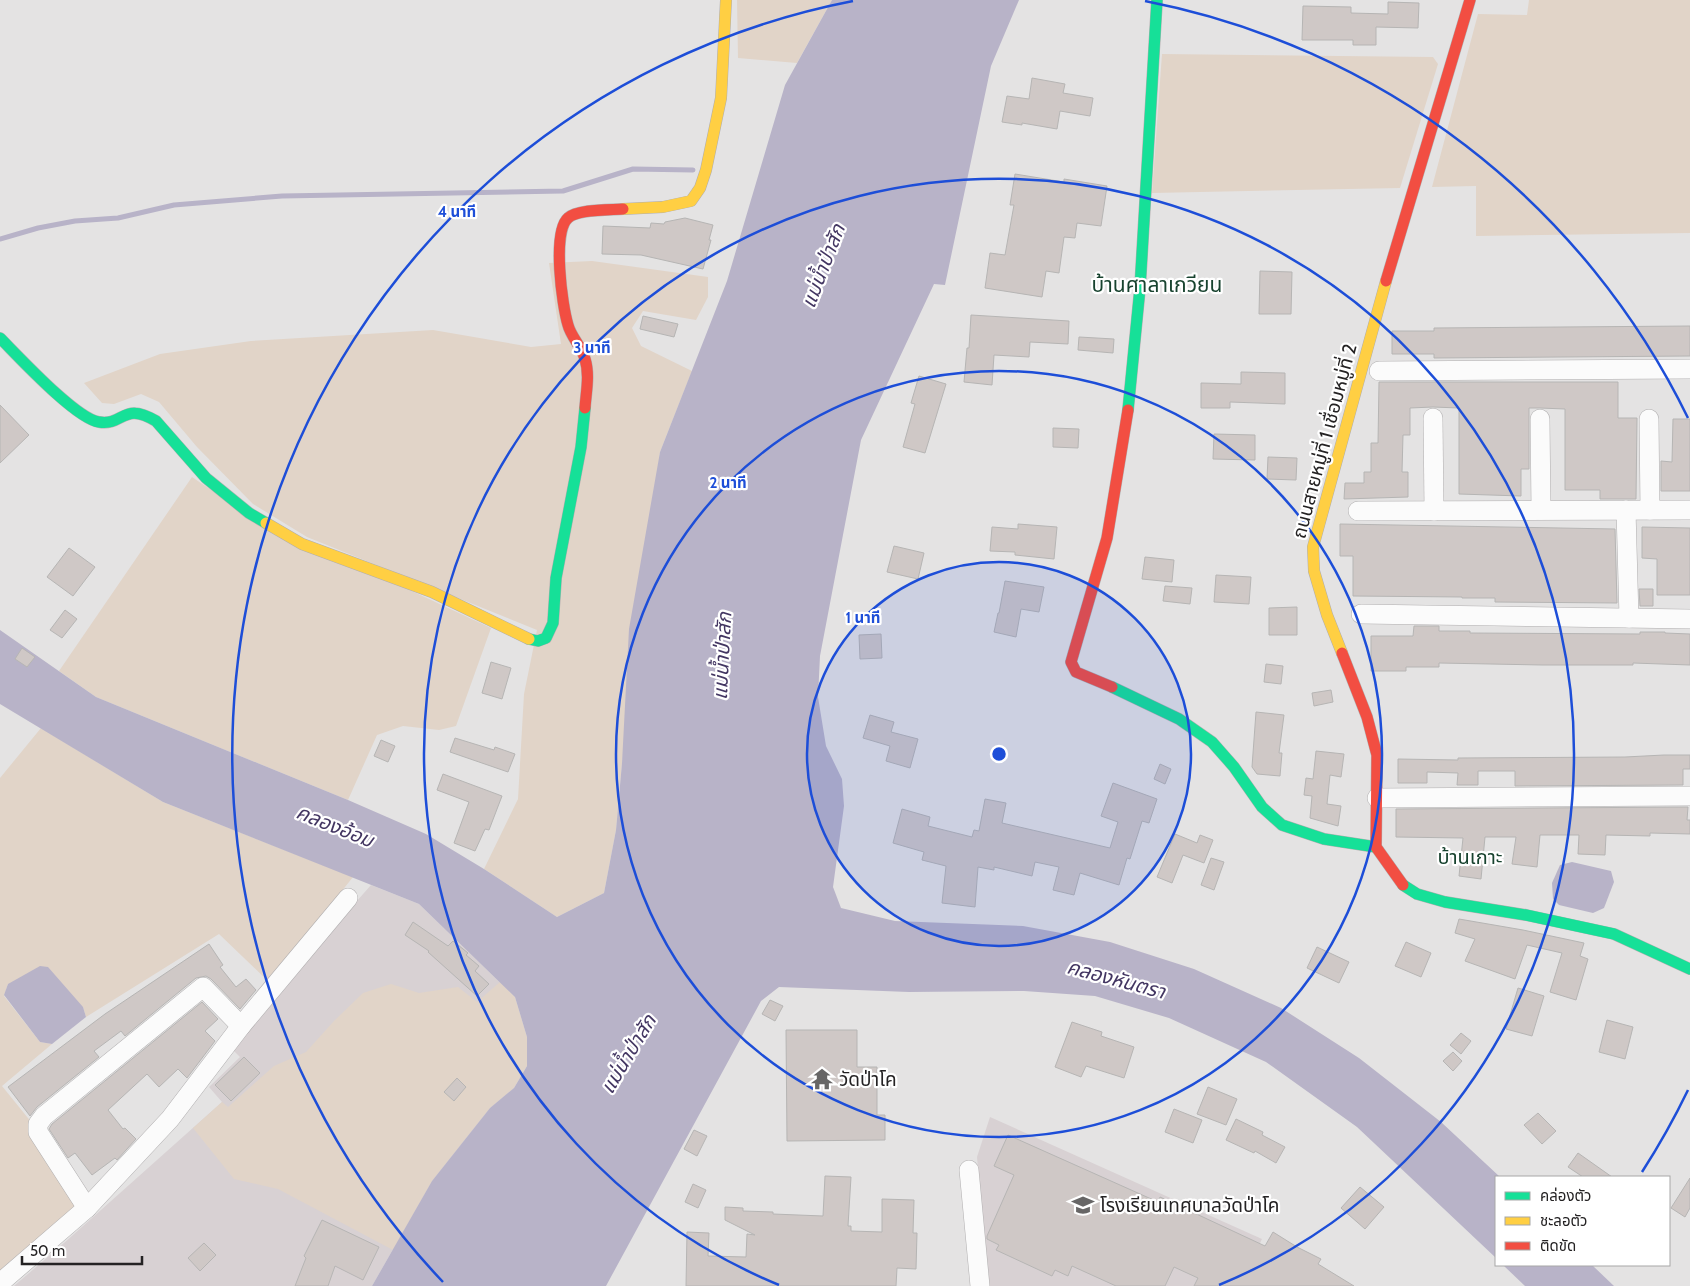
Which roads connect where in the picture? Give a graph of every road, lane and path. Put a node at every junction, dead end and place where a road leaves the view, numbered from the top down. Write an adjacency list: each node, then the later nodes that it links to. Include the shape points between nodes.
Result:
1 (726, 0): 4 (street, via 721,98 706,170 691,201 663,207 583,212 569,216 562,224 558,258 568,326 585,357 588,373 581,447 561,546 553,623 546,638 538,641 526,638 432,592 302,544 249,513 206,478 146,414 135,411 103,423 94,422 77,411)
2 (1157, 0): 21 (street, via 1144,251 1132,382 1107,537 1071,662 1076,672 1179,719 1212,742 1262,807 1282,825 1324,839)
3 (1470, 0): 20 (street, ถนนสายหมู่ที่ 1 เชื่อมหมู่ที่ 2, via 1393,253 1313,547 1314,571 1327,615 1377,755)
4 (0, 338)
5 (1690, 369): 6 (street)
6 (1379, 371)
7 (1433, 418): 10 (street)
8 (1650, 418): 13 (street)
9 (1540, 419): 11 (street)
10 (1434, 510): 11 (street); 15 (street)
11 (1541, 510): 12 (street)
12 (1626, 510): 13 (street); 17 (street)
13 (1650, 510): 14 (street)
14 (1690, 510)
15 (1358, 511)
16 (1361, 614): 17 (street)
17 (1628, 618): 18 (street)
18 (1690, 619)
19 (1690, 796): 20 (street)
20 (1377, 798): 21 (street, ถนนสายหมู่ที่ 1 เชื่อมหมู่ที่ 2)
21 (1376, 847): 23 (street, via 1404,886 1417,894 1614,934)
22 (348, 898): 24 (street)
23 (1690, 970)
24 (241, 1026): 26 (street, via 170,1119); 26 (street, via 203,987 44,1116 38,1124 38,1132)
25 (969, 1170): 28 (street)
26 (87, 1208): 27 (street)
27 (0, 1283)
28 (980, 1286)

